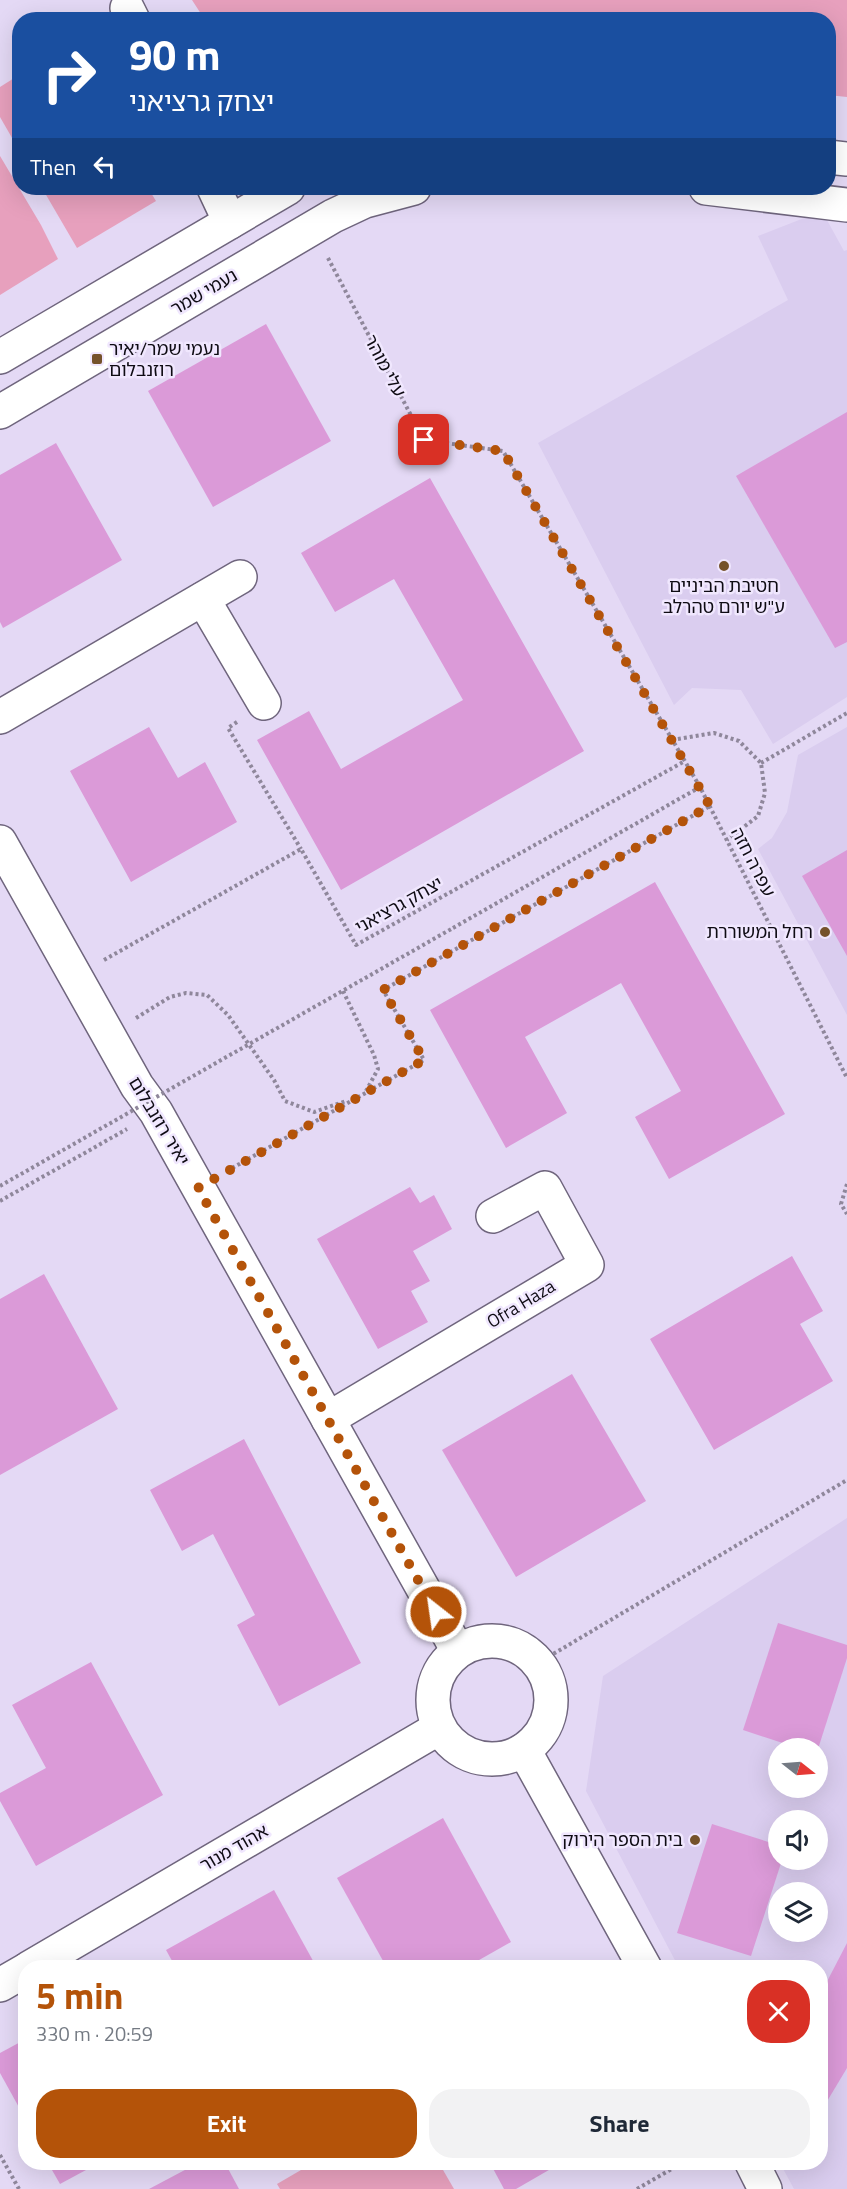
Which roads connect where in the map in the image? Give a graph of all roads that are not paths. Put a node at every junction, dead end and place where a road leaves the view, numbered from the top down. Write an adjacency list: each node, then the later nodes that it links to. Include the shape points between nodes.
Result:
1 (217, 195): 6 (street)
2 (276, 195): 6 (street)
3 (388, 195): 8 (street, נעמי שמר, via 365,201 313,228)
4 (764, 195): 5 (street)
5 (847, 205)
6 (230, 222): 7 (street)
7 (0, 357)
8 (0, 412)
9 (240, 577): 10 (street)
10 (203, 599): 11 (street); 12 (street)
11 (264, 703)
12 (0, 717)
13 (0, 842): 15 (street, יאיר רוזנבלום)
14 (493, 1216): 15 (street, Ofra Haza, via 545,1188 587,1265)
15 (328, 1419): 16 (street, יאיר רוזנבלום)
16 (458, 1651): 17 (street, via 443,1666 434,1685 432,1705); 18 (street, via 483,1641 504,1641 523,1649 538,1663 551,1697 548,1718)
17 (439, 1728): 18 (street, via 452,1744 469,1755 489,1760); 19 (street, אהוד מנור)
18 (524, 1750): 20 (street)
19 (42, 1960)
20 (641, 1960)
21 (18, 1974): 22 (street, אהוד מנור)
22 (0, 1985)
23 (756, 2170): 24 (street)
24 (765, 2189)

